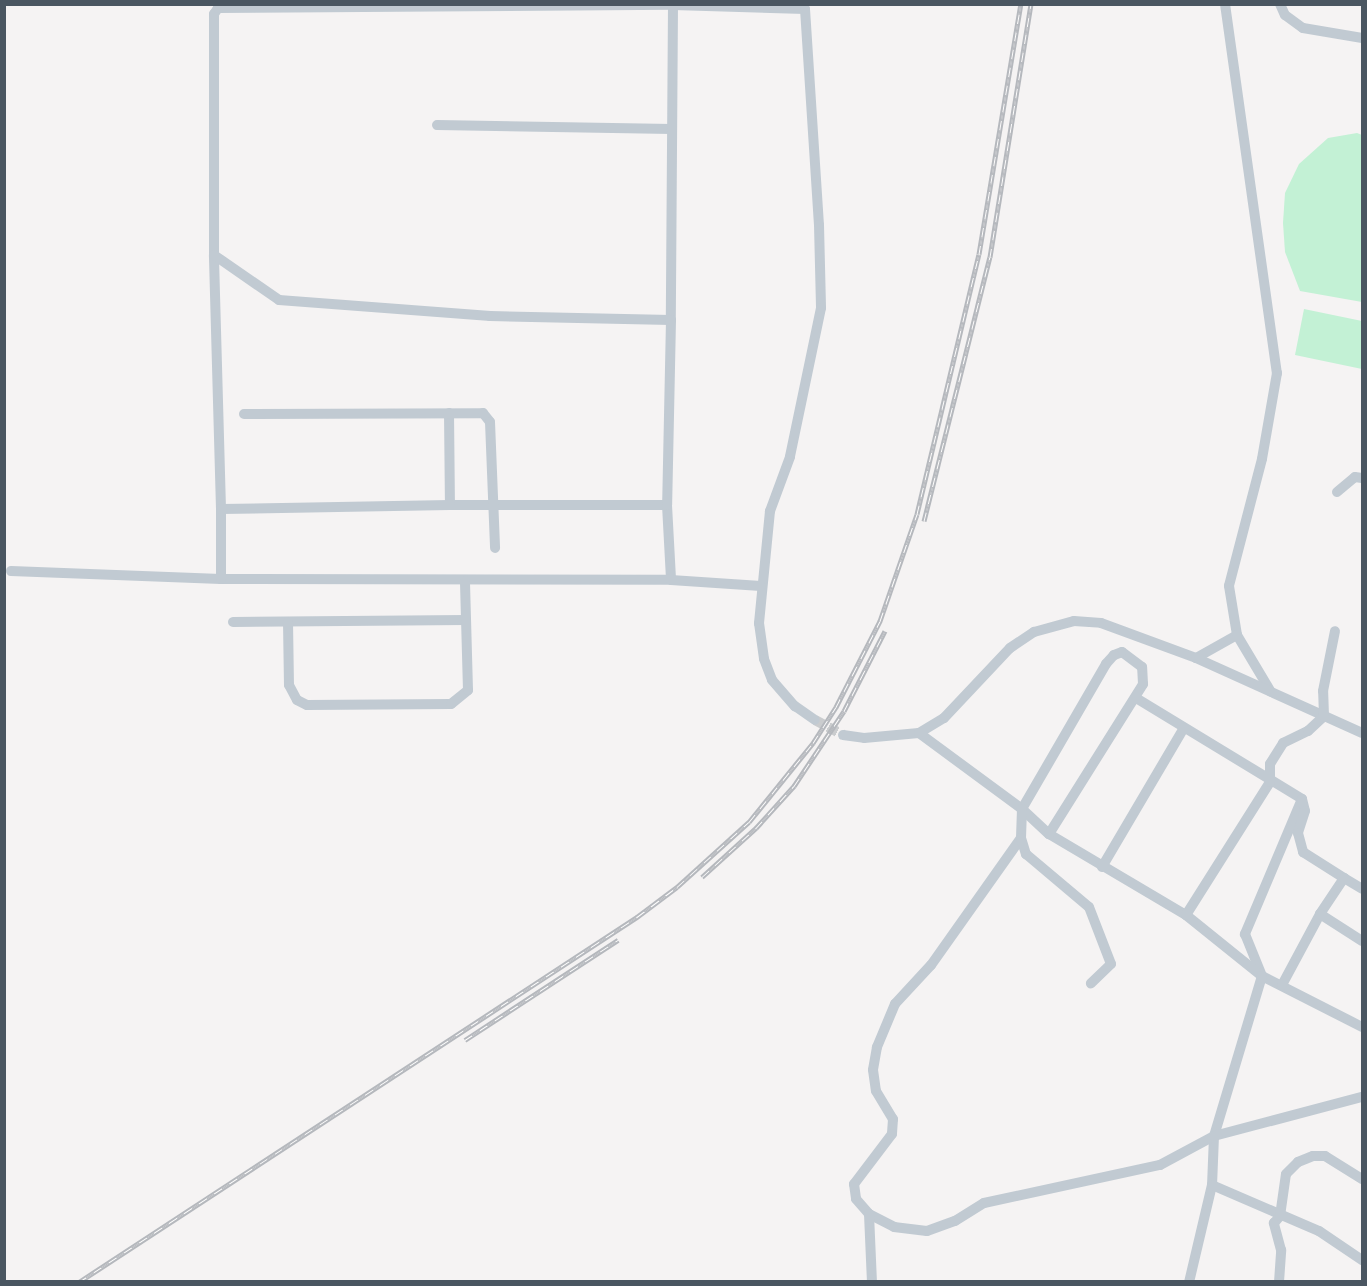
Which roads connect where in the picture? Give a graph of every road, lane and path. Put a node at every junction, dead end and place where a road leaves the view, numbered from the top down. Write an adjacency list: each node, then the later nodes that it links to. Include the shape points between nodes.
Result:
1 (1225, 4): 28 (street, via 1276,373 1262,459 1229,586)
2 (1280, 4): 5 (street, via 1285,15 1303,28)
3 (673, 5): 4 (street); 7 (street); 8 (street, via 218,8 214,14)
4 (805, 7): 23 (street, via 821,308 790,457 770,511)
5 (1362, 38)
6 (437, 125): 7 (street)
7 (672, 129): 9 (street)
8 (214, 255): 9 (street, via 279,300 490,316); 17 (street)
9 (671, 320): 16 (street)
10 (449, 413): 11 (street); 14 (street); 15 (street, via 483,413 490,422)
11 (244, 414)
12 (1362, 478): 13 (street, via 1355,477)
13 (1337, 492)
14 (450, 505): 15 (street); 17 (street)
15 (493, 505): 16 (street); 18 (street)
16 (667, 505): 21 (street)
17 (221, 509): 20 (street)
18 (495, 548)
19 (11, 571): 20 (street)
20 (221, 579): 22 (street)
21 (671, 580): 22 (street); 23 (street)
22 (465, 581): 24 (street)
23 (762, 586): 33 (street, via 759,623 764,659 772,680 795,706)
24 (466, 620): 26 (street); 26 (street, via 468,690 452,704 307,705 297,700 289,685)
25 (233, 622): 26 (street)
26 (288, 622)
27 (1335, 631): 32 (street, via 1323,691)
28 (1237, 635): 29 (street); 30 (street)
29 (1196, 658): 30 (street); 35 (street, via 1101,623 1074,621 1050,626 1010,648 944,718)
30 (1272, 692): 32 (street)
31 (1136, 698): 34 (street); 40 (street, via 1143,684 1142,668 1118,652 1106,664); 41 (street)
32 (1324, 716): 36 (street); 38 (street, via 1308,731 1283,742 1270,764)
33 (815, 720)
34 (1184, 728): 38 (street); 43 (street)
35 (920, 733): 37 (street, via 864,738); 40 (street)
36 (1362, 733)
37 (843, 735)
38 (1270, 782): 39 (street); 47 (street)
39 (1302, 799): 44 (street, via 1305,811 1298,833 1303,852); 49 (street, via 1245,934)
40 (1022, 809): 41 (street); 42 (street)
41 (1049, 834): 43 (street)
42 (1021, 838): 50 (street, via 1026,854 1089,907 1111,964); 57 (street, via 931,965 895,1004 877,1047 873,1070 876,1091 893,1119 892,1134 854,1184 856,1199)
43 (1102, 867): 47 (street)
44 (1344, 878): 45 (street); 46 (street)
45 (1362, 890)
46 (1320, 914): 48 (street); 51 (street)
47 (1186, 915): 49 (street)
48 (1362, 941)
49 (1262, 976): 51 (street); 54 (street)
50 (1091, 983)
51 (1282, 985): 52 (street)
52 (1362, 1027)
53 (1362, 1097): 54 (street)
54 (1214, 1136): 56 (street); 57 (street, via 1160,1165 984,1203 955,1221 927,1231 894,1227)
55 (1362, 1179): 58 (street, via 1325,1156 1313,1156 1286,1174)
56 (1212, 1185): 58 (street); 61 (street)
57 (869, 1214): 60 (street)
58 (1280, 1216): 59 (street, via 1318,1231); 62 (street, via 1274,1222 1281,1250)
59 (1362, 1260)
60 (873, 1281)
61 (1189, 1281)
62 (1279, 1281)

